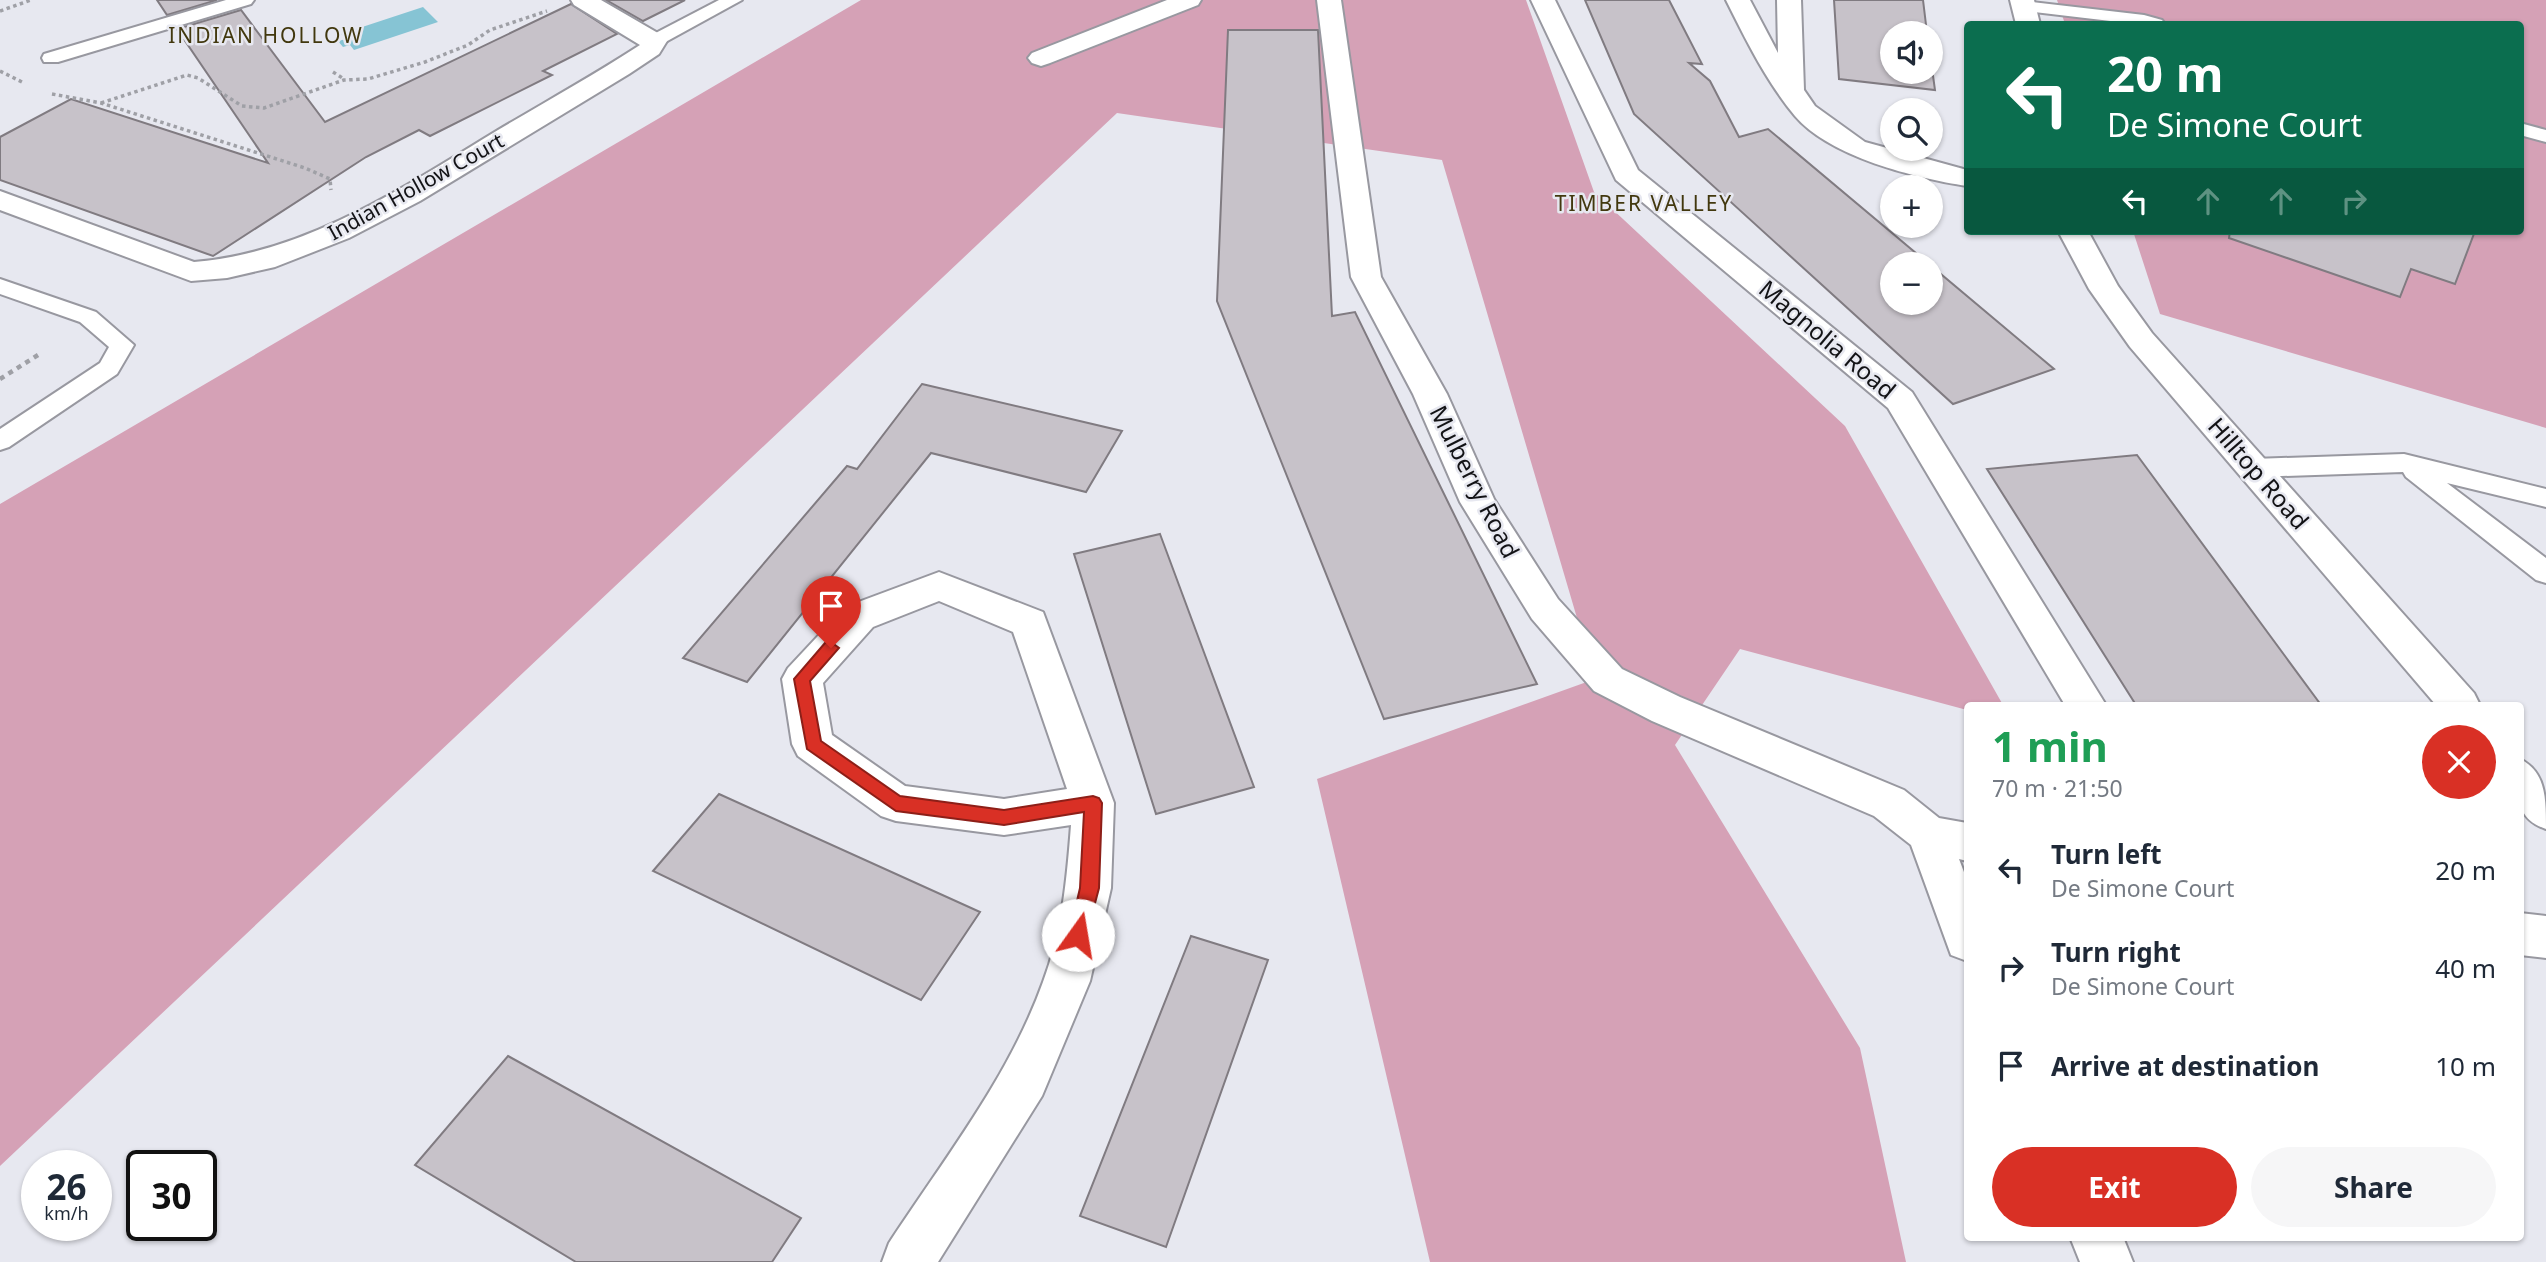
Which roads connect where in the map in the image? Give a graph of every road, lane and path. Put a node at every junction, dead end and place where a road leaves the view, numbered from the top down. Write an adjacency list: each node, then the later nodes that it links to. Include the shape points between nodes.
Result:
1 (31, 0): 12 (path)
2 (245, 0): 15 (lane)
3 (733, 0): 14 (lane, Indian Hollow Court)
4 (1189, 0): 16 (street)
5 (1329, 0): 43 (street, Mulberry Road, via 1366,277 1430,394 1478,502 1545,609 1608,680 1889,803)
6 (1543, 0): 38 (street, Magnolia Road, via 1626,174 1900,400)
7 (1738, 0): 21 (street, via 1766,54)
8 (1789, 0): 21 (street)
9 (2073, 0): 11 (lane)
10 (570, 4): 14 (street); 19 (path, via 486,31 469,44 416,64 370,79)
11 (2024, 10): 13 (lane)
12 (0, 11)
13 (2147, 21)
14 (654, 41): 28 (street, Indian Hollow Court, via 650,49 597,83 334,234 220,272 191,272)
15 (51, 58)
16 (1041, 58)
17 (0, 71): 20 (path)
18 (332, 72): 19 (path)
19 (344, 80): 23 (path, via 253,109 218,94 198,75)
20 (31, 86)
21 (1792, 89): 26 (street, via 1806,112 1855,148)
22 (49, 93): 23 (path)
23 (102, 103): 27 (path, via 305,168 330,179)
24 (2524, 130): 25 (lane)
25 (2546, 136)
26 (1964, 178)
27 (331, 190)
28 (0, 200)
29 (2075, 235): 35 (street, Hilltop Road, via 2104,289 2141,340)
30 (0, 286): 33 (lane, via 88,317 122,345 108,368)
31 (38, 355): 32 (path)
32 (0, 379)
33 (0, 441)
34 (2404, 463): 35 (lane); 36 (lane); 37 (lane)
35 (2253, 468): 39 (street, Hilltop Road)
36 (2546, 498)
37 (2546, 573)
38 (2084, 702)
39 (2457, 702)
40 (2524, 782): 42 (street)
41 (1093, 803): 41 (street, via 1029,622 939,586 859,617 802,679 813,744 896,803 1004,817); 48 (street, via 1089,888 1067,981 1025,1079)
42 (2546, 811)
43 (1948, 838): 44 (street)
44 (1964, 924)
45 (2524, 934): 46 (street)
46 (2546, 937)
47 (2098, 1241): 49 (street)
48 (908, 1262)
49 (2107, 1262)

